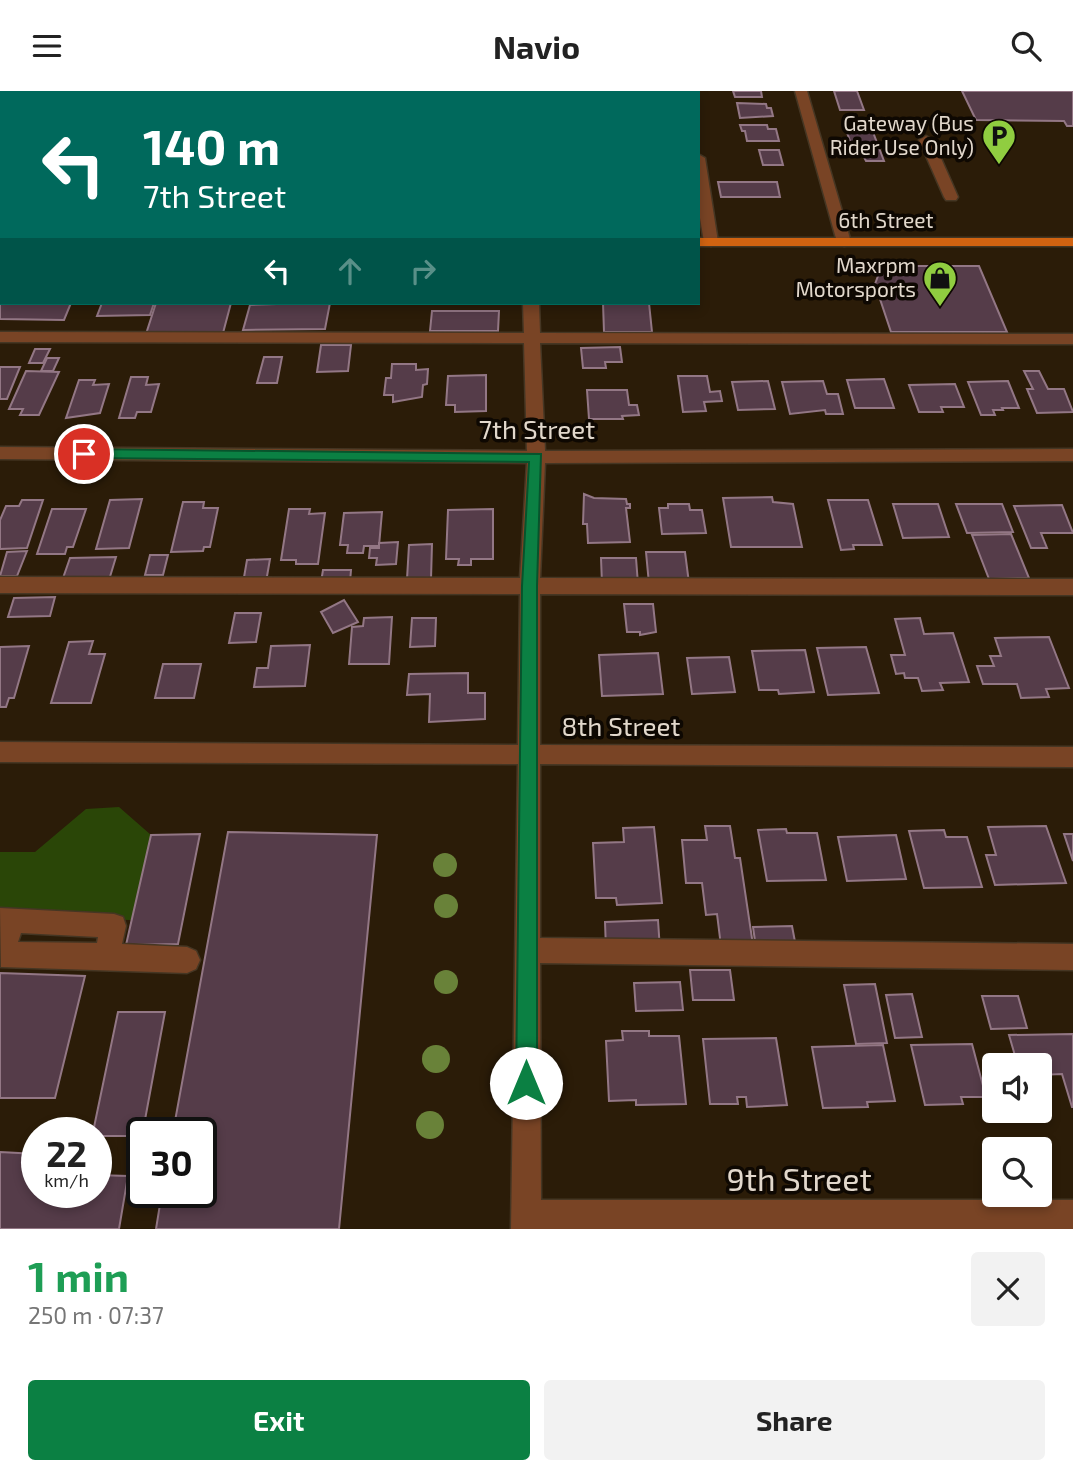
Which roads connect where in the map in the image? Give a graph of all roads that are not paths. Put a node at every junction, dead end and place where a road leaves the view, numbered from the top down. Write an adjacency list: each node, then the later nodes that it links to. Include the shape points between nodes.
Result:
1 (801, 91): 6 (street)
2 (926, 140): 4 (street)
3 (700, 186): 5 (street)
4 (951, 197)
5 (704, 242): 6 (main road, 6th Street)
6 (844, 242): 7 (main road, 6th Street)
7 (1073, 242)
8 (531, 305): 10 (street)
9 (0, 337): 10 (street)
10 (532, 337): 11 (street); 14 (street)
11 (1073, 339)
12 (0, 453): 14 (street, 7th Street)
13 (1073, 456): 14 (street, 7th Street)
14 (536, 457): 16 (street)
15 (0, 586): 16 (street)
16 (530, 586): 17 (street); 19 (street)
17 (1073, 587)
18 (0, 752): 19 (street, 8th Street)
19 (529, 754): 20 (street, 8th Street); 22 (street)
20 (1073, 757)
21 (3, 919): 23 (street); 24 (street, via 114,926)
22 (527, 950): 25 (street); 28 (street)
23 (1, 956): 24 (street)
24 (106, 956): 26 (street)
25 (1073, 957)
26 (187, 960)
27 (1073, 1215): 28 (street, 9th Street)
28 (526, 1222)

